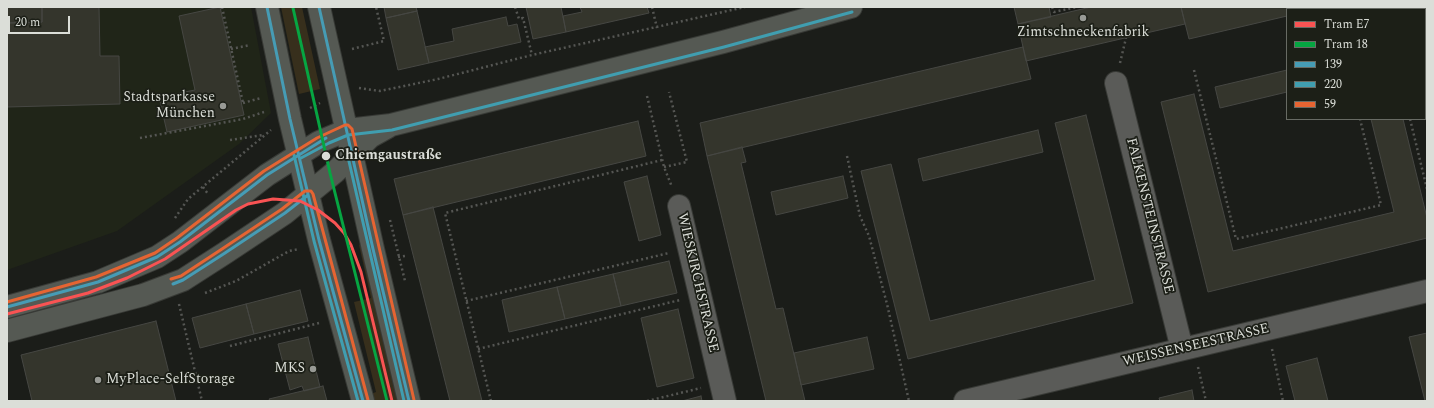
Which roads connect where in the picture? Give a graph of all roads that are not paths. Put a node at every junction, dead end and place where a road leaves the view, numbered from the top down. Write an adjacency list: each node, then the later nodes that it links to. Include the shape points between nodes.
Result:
1 (266, 7): 7 (main road)
2 (319, 7): 6 (main road)
3 (851, 7): 5 (main road, via 723,42)
4 (1116, 83): 14 (street, FALKENSTEINSTRASSE)
5 (391, 125): 6 (main road); 8 (main road, via 370,137)
6 (347, 130): 7 (main road); 8 (main road)
7 (299, 154): 9 (main road); 12 (main road, via 157,257 98,282)
8 (353, 156): 9 (main road); 17 (main road)
9 (308, 194): 13 (main road, via 226,253 183,280 143,295); 16 (main road)
10 (679, 206): 15 (street, WIESKIRCHSTRASSE)
11 (1427, 292): 14 (street, WEISSENSEESTRASSE)
12 (7, 307)
13 (7, 331)
14 (1188, 348): 18 (street, WEISSENSEESTRASSE)
15 (723, 392)
16 (363, 401)
17 (409, 401)
18 (965, 401)

